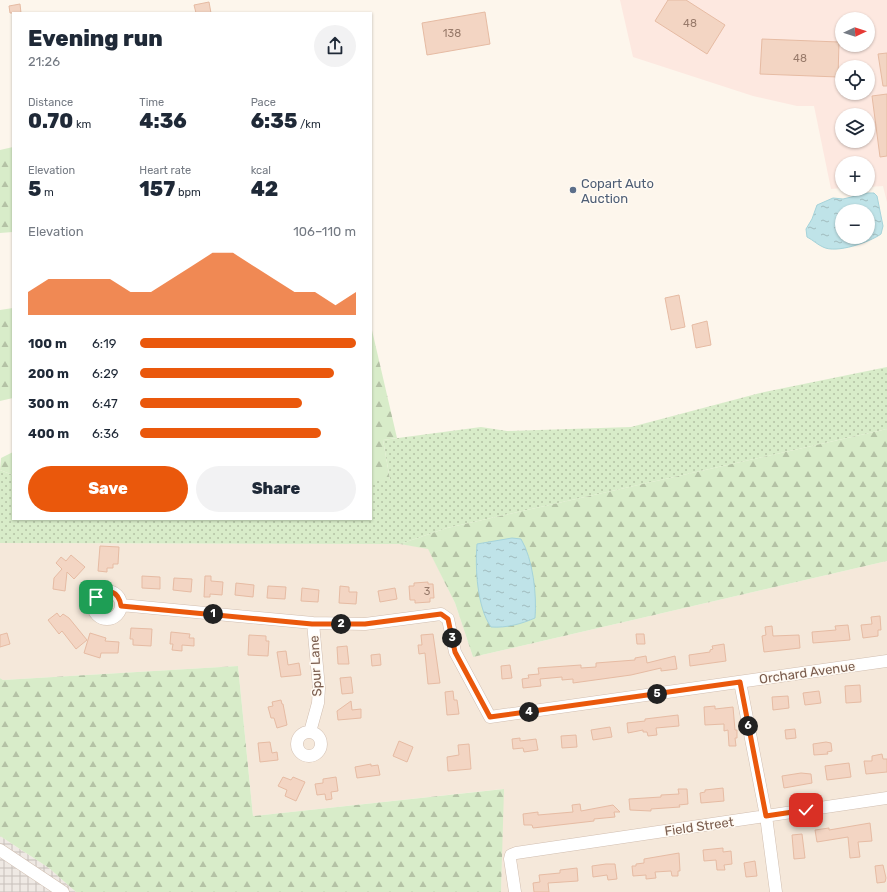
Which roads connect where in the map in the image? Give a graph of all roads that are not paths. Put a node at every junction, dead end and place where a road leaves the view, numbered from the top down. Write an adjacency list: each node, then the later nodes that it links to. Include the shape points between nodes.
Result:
1 (121, 606): 2 (street)
2 (312, 624): 4 (street, Orchard Avenue, via 365,624 437,614 446,616 455,652 490,717); 5 (street, Spur Lane, via 319,688 318,703)
3 (887, 661): 4 (street, Orchard Avenue)
4 (740, 682): 7 (street)
5 (310, 732)
6 (887, 798): 7 (street, Field Street)
7 (766, 816): 10 (street, Field Street, via 511,855); 11 (street)
8 (0, 850): 9 (street)
9 (63, 892)
10 (515, 892)
11 (776, 892)

